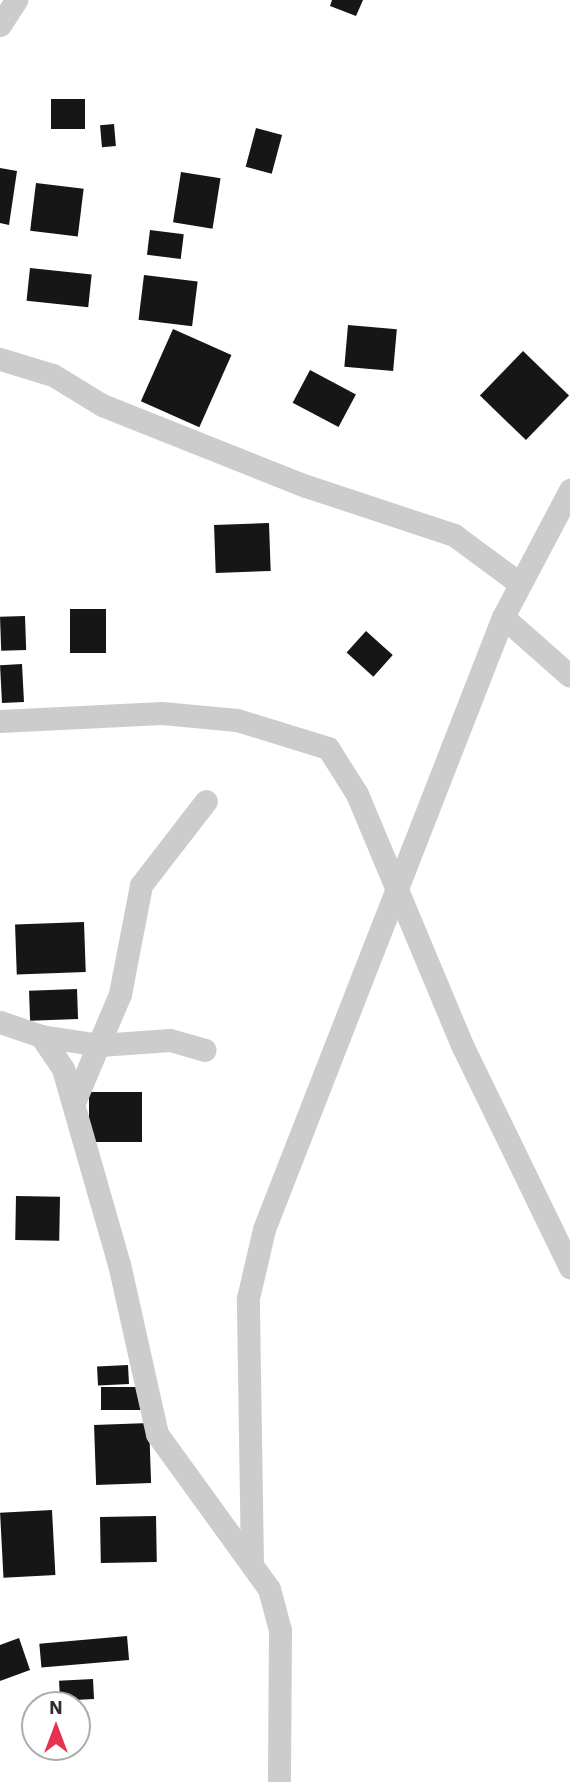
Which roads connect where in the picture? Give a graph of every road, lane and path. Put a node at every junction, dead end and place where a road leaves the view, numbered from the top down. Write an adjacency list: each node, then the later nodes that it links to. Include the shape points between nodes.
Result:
1 (16, 0): 2 (street)
2 (0, 26)
3 (0, 359): 5 (street, via 53,375 102,405 306,486 454,536)
4 (570, 490): 5 (street)
5 (519, 583): 6 (street)
6 (503, 617): 7 (street); 10 (street)
7 (570, 676)
8 (0, 722): 10 (street, via 162,713 237,720 328,748 357,794)
9 (206, 801): 13 (street, via 141,885 120,994)
10 (398, 887): 16 (street, via 463,1047); 17 (street, via 264,1229 248,1298)
11 (0, 1022): 12 (street)
12 (41, 1036): 13 (street); 15 (street)
13 (100, 1045): 14 (street, via 137,1038); 15 (street)
14 (205, 1050)
15 (75, 1100): 17 (street, via 157,1434)
16 (570, 1267)
17 (252, 1564): 18 (street, via 269,1589 280,1630)
18 (279, 1782)

